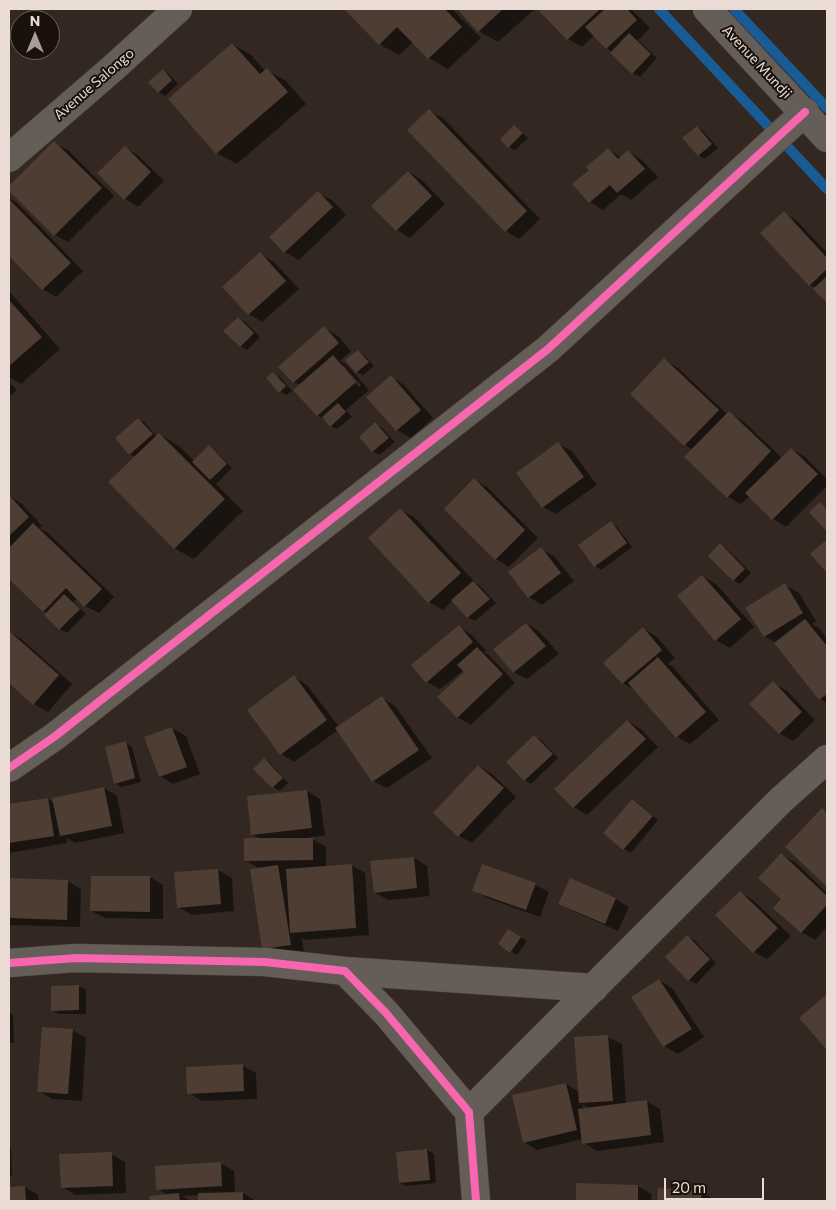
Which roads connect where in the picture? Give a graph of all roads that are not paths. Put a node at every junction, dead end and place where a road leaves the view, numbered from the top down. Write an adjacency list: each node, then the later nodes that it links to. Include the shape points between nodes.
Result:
1 (178, 9): 5 (street, Avenue Salongo)
2 (707, 9): 3 (street, Avenue Mundji)
3 (805, 112): 4 (street, Avenue Mundji); 7 (street, via 548,348 54,737)
4 (827, 138)
5 (9, 158)
6 (827, 759): 10 (street, via 781,800)
7 (9, 768)
8 (9, 963): 9 (street, via 76,958 265,962)
9 (345, 971): 10 (street); 11 (street, via 386,1013)
10 (594, 988): 11 (street)
11 (469, 1112): 12 (street)
12 (476, 1201)

